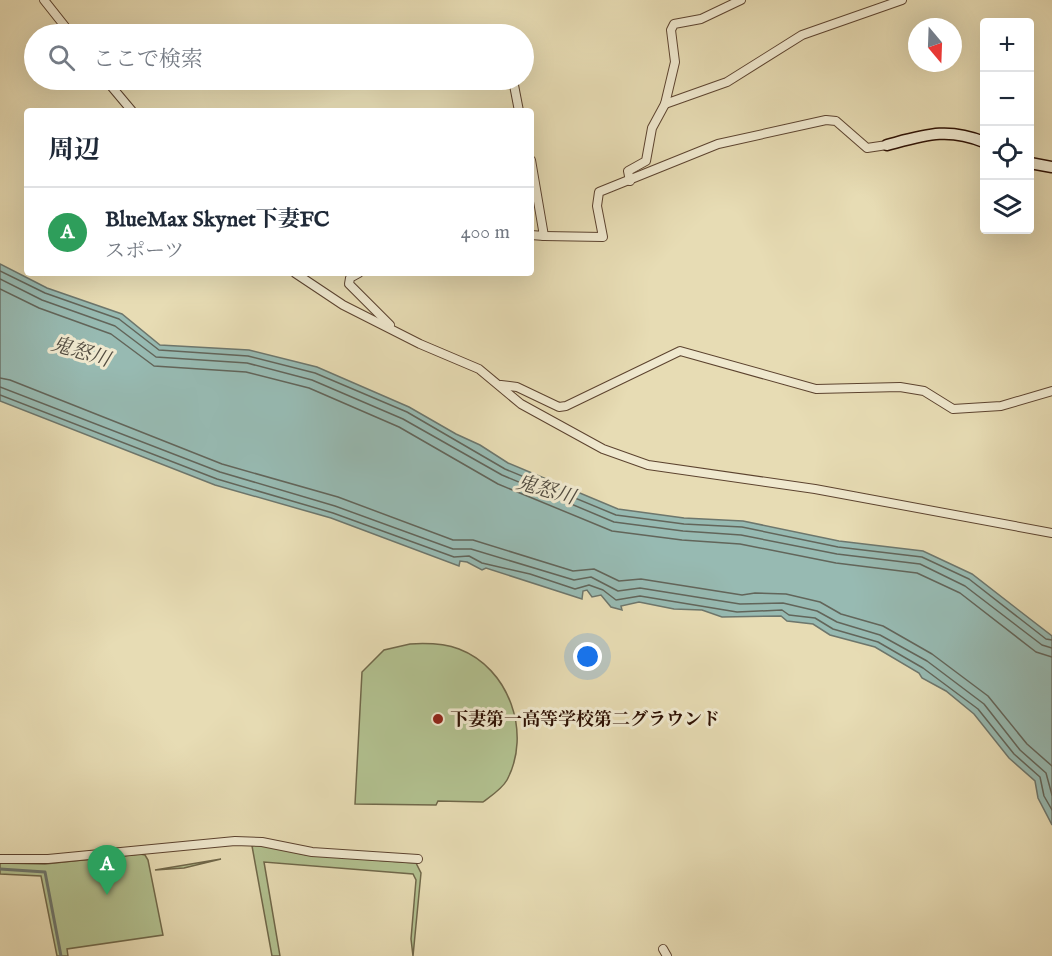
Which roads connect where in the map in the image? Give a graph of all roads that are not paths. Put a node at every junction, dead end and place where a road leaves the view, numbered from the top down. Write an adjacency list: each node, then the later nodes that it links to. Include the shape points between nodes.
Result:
1 (44, 0): 4 (street)
2 (741, 0): 7 (street, via 702,19 674,24 671,30 675,62)
3 (902, 0): 7 (street, via 802,35 727,82)
4 (63, 24)
5 (114, 90): 8 (street)
6 (515, 90): 9 (street)
7 (665, 104): 15 (street, via 652,128 646,161 628,171)
8 (129, 108)
9 (518, 108)
10 (980, 141): 11 (street, via 953,132 931,133)
11 (887, 145): 15 (street, via 867,148 836,122 826,120 718,144)
12 (1034, 164): 13 (street)
13 (1052, 167)
14 (534, 178): 17 (street)
15 (630, 181): 17 (street, via 599,192 597,206 603,237)
16 (534, 235): 17 (street)
17 (544, 236)
18 (300, 276): 20 (street, via 343,305)
19 (354, 276): 20 (street, via 349,284)
20 (397, 332): 21 (street, via 479,369)
21 (500, 385): 22 (street, via 517,387 559,407 680,351 816,388 900,387 924,391 953,409 1001,406); 23 (street, via 521,404 558,426 603,449 648,465 826,491)
22 (1052, 391)
23 (1052, 533)
24 (0, 859): 25 (street, via 48,859 261,842 312,852)
25 (418, 859)

